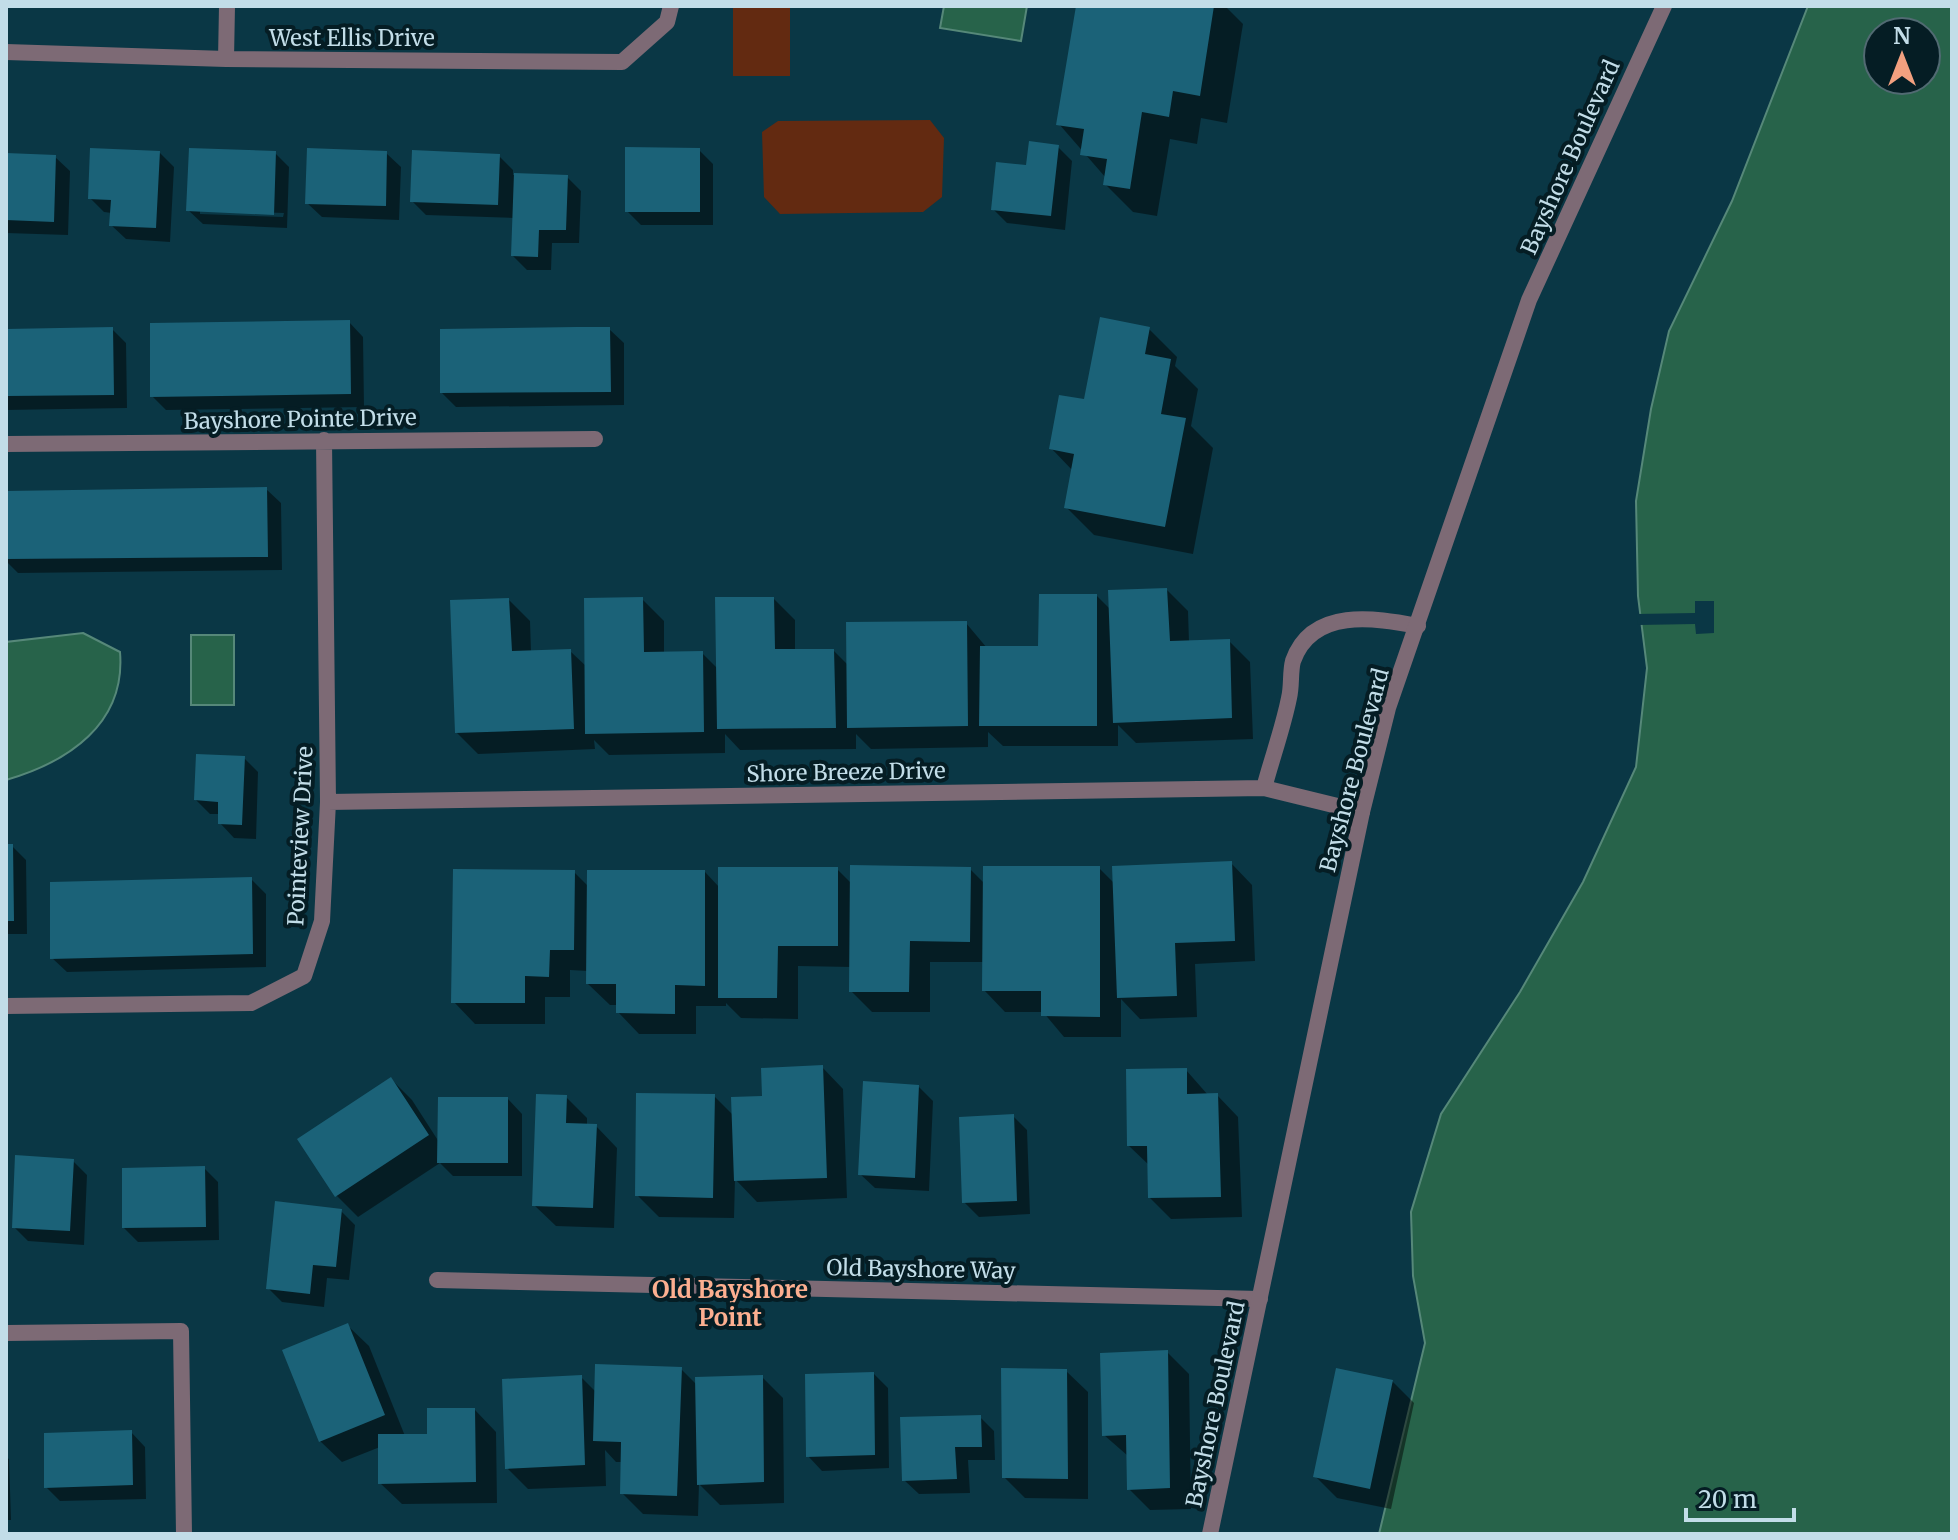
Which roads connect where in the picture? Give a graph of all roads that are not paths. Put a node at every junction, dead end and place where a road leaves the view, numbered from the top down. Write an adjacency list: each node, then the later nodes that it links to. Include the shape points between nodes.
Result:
1 (227, 6): 5 (street)
2 (671, 6): 5 (street, West Ellis Drive, via 667,22 622,62)
3 (1664, 6): 9 (street, Bayshore Boulevard, via 1529,300)
4 (6, 52): 5 (street, West Ellis Drive)
5 (226, 59)
6 (595, 439): 7 (street, Bayshore Pointe Drive)
7 (324, 440): 8 (street, Bayshore Pointe Drive); 11 (street, Pointeview Drive)
8 (6, 444)
9 (1418, 626): 10 (street, via 1367,616 1324,625 1304,640 1293,662 1290,696); 12 (street, Bayshore Boulevard, via 1388,708)
10 (1264, 788): 11 (street, Shore Breeze Drive); 12 (street, Shore Breeze Drive)
11 (328, 802): 13 (street, Pointeview Drive, via 322,921 304,976 251,1003)
12 (1362, 812): 15 (street, Bayshore Boulevard)
13 (6, 1006)
14 (437, 1280): 15 (street, Old Bayshore Way)
15 (1260, 1299): 18 (street, Bayshore Boulevard)
16 (6, 1333): 17 (street, via 181,1331)
17 (184, 1534)
18 (1210, 1534)

